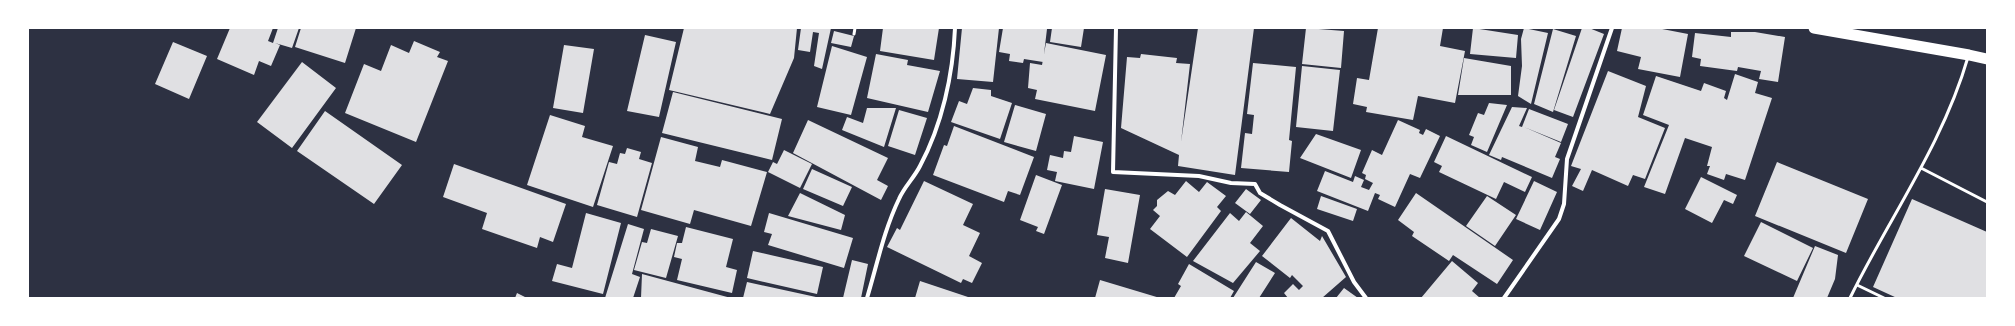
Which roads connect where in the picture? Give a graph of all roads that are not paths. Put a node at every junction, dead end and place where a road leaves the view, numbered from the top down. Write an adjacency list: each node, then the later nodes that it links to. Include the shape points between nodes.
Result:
1 (855, 28): 6 (lane)
2 (955, 28): 12 (street, via 954,50 940,121 920,166 900,197 891,218)
3 (1116, 28): 13 (street, via 1113,172 1199,176 1231,183 1255,184 1260,193 1280,206 1328,231 1354,282)
4 (1612, 28): 14 (street, via 1567,159 1564,204 1559,219)
5 (1814, 28): 7 (highway)
6 (854, 34)
7 (1969, 55): 8 (highway); 9 (lane, via 1962,79)
8 (1987, 59)
9 (1921, 168): 10 (lane); 11 (lane)
10 (1987, 202)
11 (1857, 285): 15 (lane); 16 (lane)
12 (867, 298)
13 (1366, 298)
14 (1504, 298)
15 (1850, 298)
16 (1884, 298)

